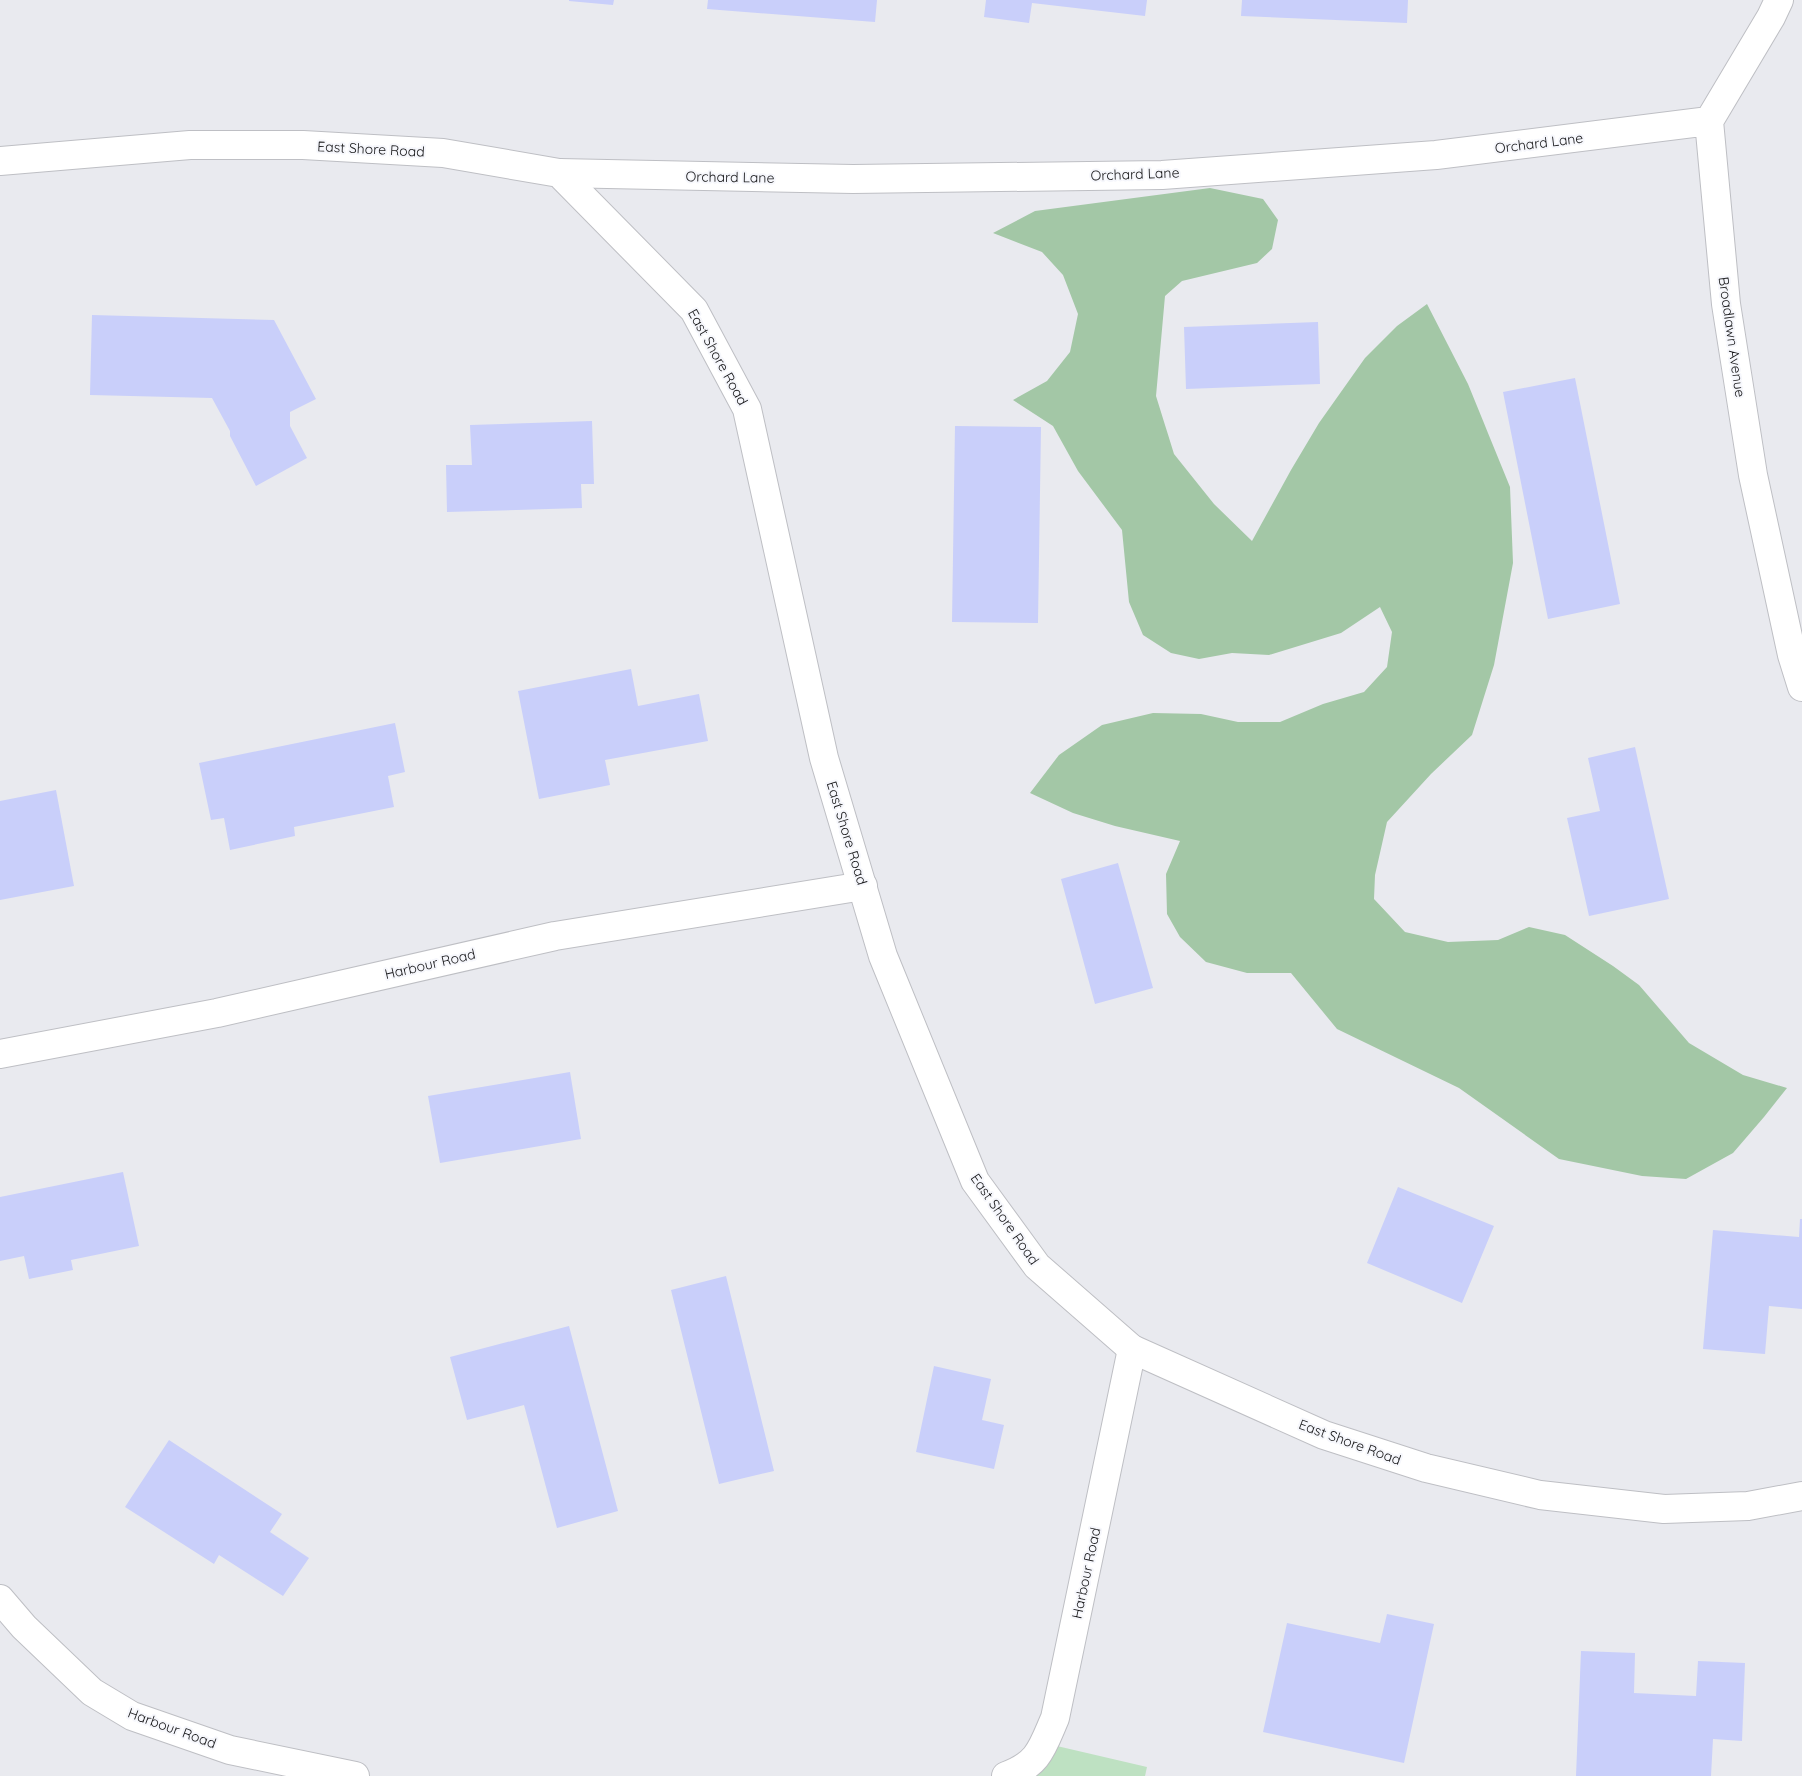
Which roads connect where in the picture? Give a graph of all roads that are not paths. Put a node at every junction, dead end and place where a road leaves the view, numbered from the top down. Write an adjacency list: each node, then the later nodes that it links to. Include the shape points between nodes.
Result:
1 (1779, 0): 2 (street)
2 (1709, 121): 4 (street, Orchard Lane, via 1436,155 1162,175 853,179); 5 (street, Broadlawn Avenue, via 1726,304 1753,475 1792,655)
3 (0, 160): 4 (street, East Shore Road, via 190,145 302,145 443,153)
4 (559, 173): 6 (street, East Shore Road, via 694,310 747,409 824,758)
5 (1802, 687)
6 (863, 886): 7 (street, Harbour Road, via 555,936 216,1013); 8 (street, East Shore Road, via 883,956 974,1181 1037,1266)
7 (0, 1054)
8 (1132, 1349): 9 (street, East Shore Road, via 1324,1435 1426,1468 1540,1495 1664,1509 1748,1506); 12 (street, Harbour Road, via 1055,1718 1040,1753 1021,1770)
9 (1802, 1496)
10 (0, 1598): 11 (street, Harbour Road, via 24,1627 92,1692 132,1716 230,1750)
11 (354, 1776)
12 (1006, 1776)

